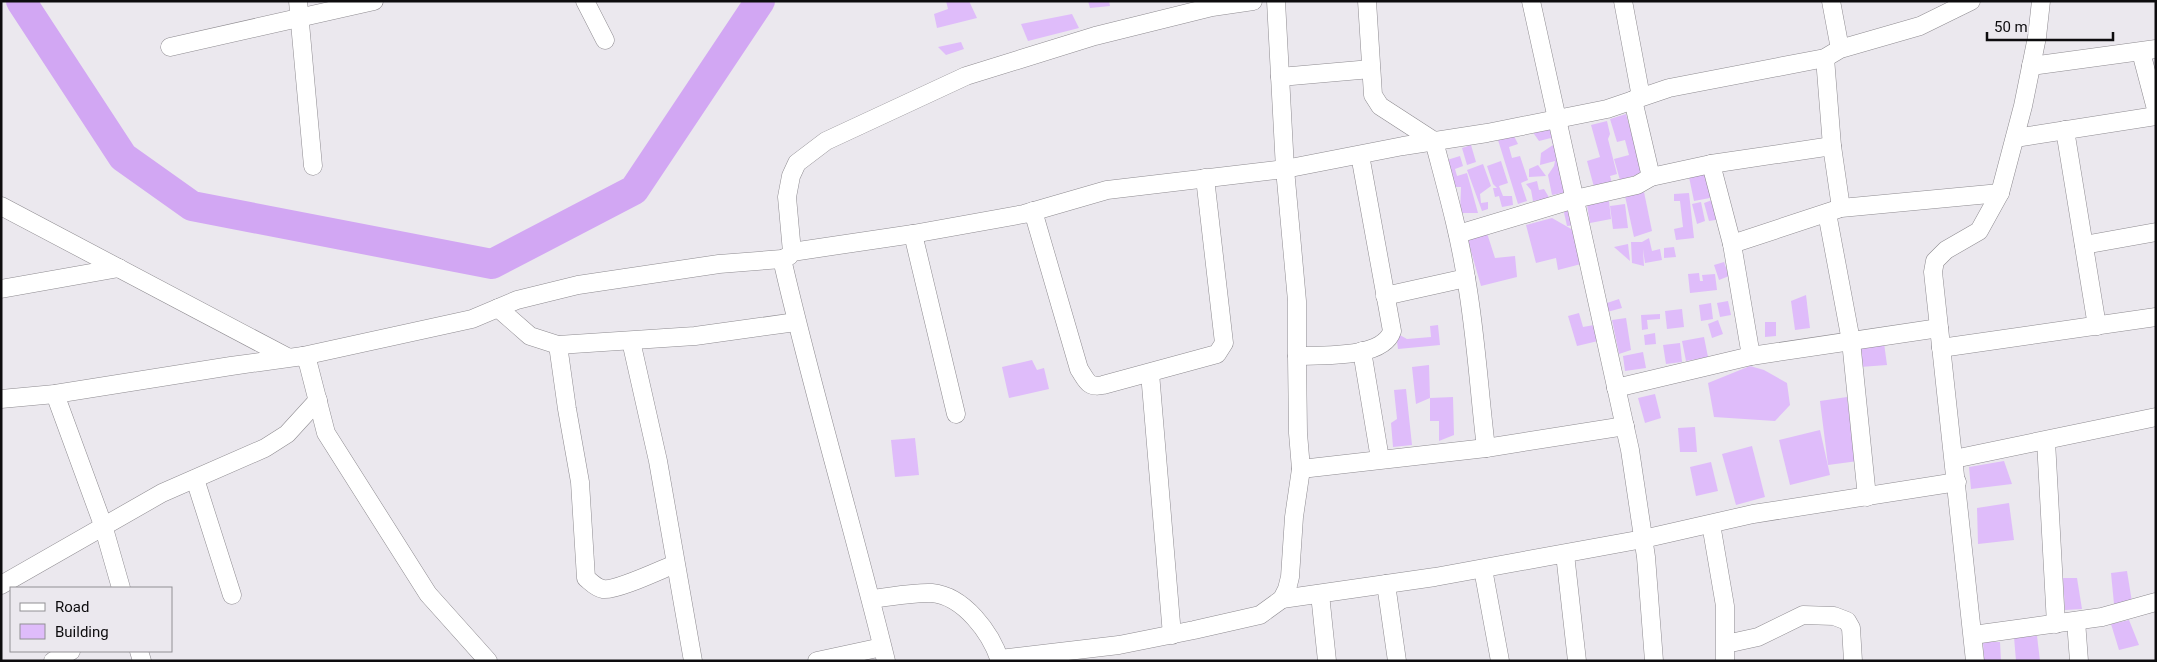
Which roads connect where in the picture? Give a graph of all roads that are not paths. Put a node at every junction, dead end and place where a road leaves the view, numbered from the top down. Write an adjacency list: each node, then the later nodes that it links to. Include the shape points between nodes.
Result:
1 (374, 1): 11 (street)
2 (585, 1): 12 (street)
3 (1253, 1): 43 (street, via 1094,36 975,74 826,141 797,164 791,176 786,196)
4 (1276, 1): 18 (street)
5 (1367, 1): 17 (street)
6 (1532, 1): 22 (street)
7 (1623, 1): 19 (street)
8 (1831, 1): 15 (street)
9 (1971, 1): 15 (street, via 1920,26)
10 (2041, 1): 16 (street)
11 (299, 10): 13 (street); 29 (street)
12 (605, 40)
13 (170, 47)
14 (2149, 51): 16 (street); 20 (street)
15 (1832, 53): 19 (street, via 1669,88); 26 (street)
16 (2031, 66): 24 (street)
17 (1371, 69): 18 (street); 25 (street, via 1375,101)
18 (1280, 77): 30 (street)
19 (1637, 99): 22 (street); 31 (street)
20 (2156, 109)
21 (2156, 116): 23 (street)
22 (1558, 119): 25 (street); 34 (street)
23 (2065, 130): 24 (street); 42 (street)
24 (2015, 138): 33 (street)
25 (1434, 141): 27 (street); 40 (street)
26 (1832, 146): 28 (street); 36 (street)
27 (1360, 155): 30 (street); 47 (street)
28 (1711, 164): 31 (street); 41 (street)
29 (313, 166)
30 (1285, 169): 32 (street); 58 (street, via 1297,301)
31 (1651, 177): 34 (street, via 1637,185)
32 (1205, 178): 37 (street, via 1107,190); 61 (street, via 1224,344 1217,354)
33 (2000, 194): 36 (street); 52 (street, via 1979,231 1946,250 1936,261 1933,272)
34 (1575, 199): 40 (street); 62 (street)
35 (1, 206): 44 (street)
36 (1834, 210): 41 (street); 54 (street)
37 (1033, 211): 39 (street); 61 (street, via 1079,369 1090,385 1103,386)
38 (2156, 232): 42 (street)
39 (913, 234): 43 (street); 66 (street)
40 (1458, 234): 45 (street)
41 (1732, 244): 59 (street)
42 (2084, 245): 51 (street)
43 (787, 256): 48 (street, via 578,285); 50 (street)
44 (118, 268): 46 (street); 60 (street)
45 (1466, 278): 47 (street); 70 (street)
46 (1, 289)
47 (1385, 296): 57 (street, via 1392,331 1390,338 1384,344)
48 (498, 308): 55 (street, via 530,336); 60 (street, via 472,319)
49 (2156, 317): 51 (street)
50 (796, 322): 53 (street); 88 (street)
51 (2097, 326): 56 (street)
52 (1939, 328): 54 (street); 56 (street)
53 (632, 341): 55 (street); 81 (street, via 658,461)
54 (1851, 341): 59 (street); 76 (street)
55 (558, 345): 81 (street, via 580,482 586,578 602,589 614,588)
56 (1941, 348): 72 (street)
57 (1362, 351): 58 (street); 71 (street)
58 (1297, 356): 73 (street)
59 (1751, 356): 62 (street)
60 (295, 357): 63 (street); 65 (street, via 308,363)
61 (1150, 373): 93 (street)
62 (1616, 388): 68 (street)
63 (55, 394): 64 (street); 78 (street)
64 (1, 399)
65 (318, 400): 74 (street, via 287,434 265,448); 100 (street, via 326,433 377,516 428,594)
66 (956, 414)
67 (2156, 417): 69 (street)
68 (1625, 426): 70 (street); 79 (street)
69 (2046, 441): 72 (street); 92 (street)
70 (1486, 448): 71 (street)
71 (1380, 459): 73 (street)
72 (1954, 459): 75 (street)
73 (1301, 469): 89 (street, via 1290,577)
74 (195, 479): 78 (street); 87 (street)
75 (1957, 482): 76 (street); 94 (street)
76 (1867, 496): 77 (street)
77 (1711, 524): 79 (street); 96 (street, via 1726,606)
78 (103, 525): 84 (street); 85 (street)
79 (1643, 540): 80 (street); 107 (street)
80 (1565, 554): 82 (street); 106 (street)
81 (675, 564): 101 (street)
82 (1483, 569): 83 (street); 105 (street)
83 (1386, 584): 86 (street); 104 (street)
84 (1, 585)
85 (121, 587)
86 (1320, 594): 89 (street); 103 (street)
87 (232, 595)
88 (871, 599): 97 (street); 98 (street, via 933,593 960,603 980,623)
89 (1282, 599): 93 (street, via 1260,615)
90 (2156, 602): 91 (street)
91 (2076, 621): 92 (street); 110 (street)
92 (2056, 624): 94 (street)
93 (1172, 635): 98 (street)
94 (1973, 635): 109 (street)
95 (70, 652): 99 (street)
96 (1725, 652): 108 (street, via 1802,615 1834,616 1847,621 1851,628)
97 (884, 654): 102 (street)
98 (1000, 660)
99 (53, 661)
100 (488, 661)
101 (694, 661)
102 (817, 661)
103 (1327, 661)
104 (1397, 661)
105 (1500, 661)
106 (1577, 661)
107 (1654, 661)
108 (1853, 661)
109 (1975, 661)
110 (2079, 661)

